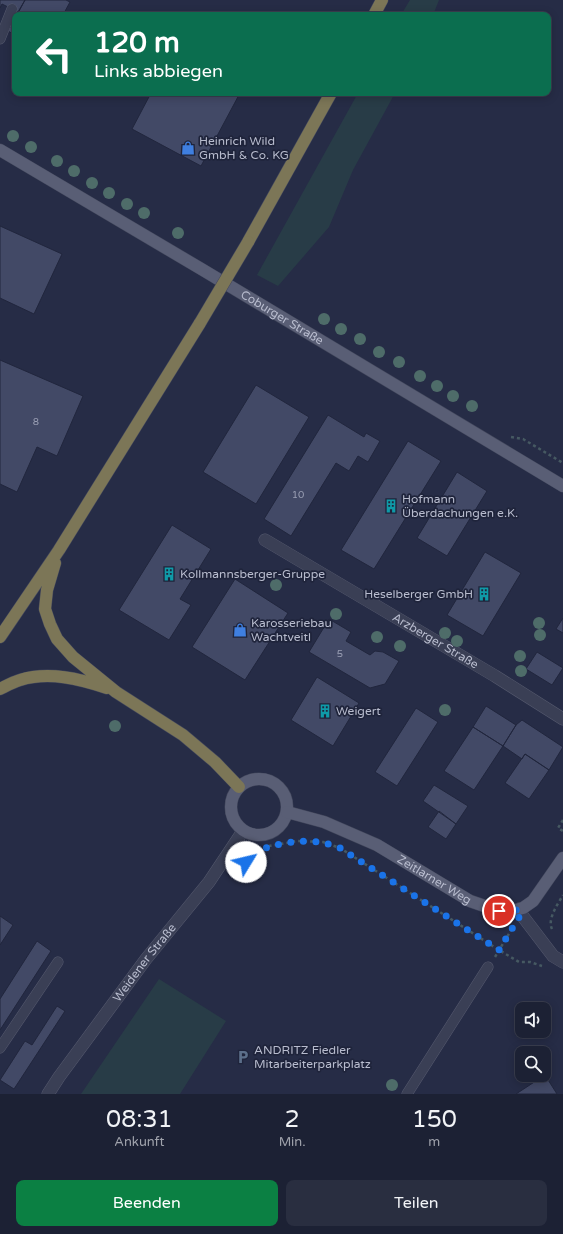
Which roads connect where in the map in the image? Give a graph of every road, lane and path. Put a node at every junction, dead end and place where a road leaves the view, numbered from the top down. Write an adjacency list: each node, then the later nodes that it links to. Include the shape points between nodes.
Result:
1 (382, 0): 3 (highway)
2 (12, 9): 4 (lane)
3 (376, 12)
4 (0, 39)
5 (329, 96): 9 (highway, bridge, via 200,323)
6 (0, 150): 7 (main road, Coburger Straße)
7 (563, 486)
8 (265, 540): 13 (street, Arzberger Straße)
9 (59, 550): 10 (highway); 12 (highway, via 47,590 46,609 50,624 57,640)
10 (0, 637)
11 (0, 689): 12 (highway, via 20,680 43,676 90,682)
12 (116, 692): 14 (highway, via 183,735)
13 (563, 719)
14 (239, 787): 15 (main road, via 257,779 273,783 285,795); 17 (main road, via 231,800 230,808 236,825)
15 (287, 812): 17 (main road, via 280,827 274,832 258,836); 21 (main road, Zeitlarner Weg, via 324,822 377,845 470,901 499,911)
16 (563, 820): 18 (path, via 558,828)
17 (243, 831): 20 (street, Weidener Straße)
18 (563, 831)
19 (562, 860): 21 (main road, via 533,901)
20 (222, 862): 22 (path, via 237,870 254,854 270,846 297,841 322,842 340,848); 28 (street, Weidener Straße, via 209,882 146,959)
21 (520, 912): 22 (path); 24 (street, via 553,956)
22 (499, 950): 25 (path); 26 (path, via 519,962 530,962)
23 (58, 962): 27 (lane)
24 (563, 962)
25 (488, 968): 29 (lane)
26 (545, 968)
27 (0, 1048)
28 (48, 1094)
29 (407, 1094)

